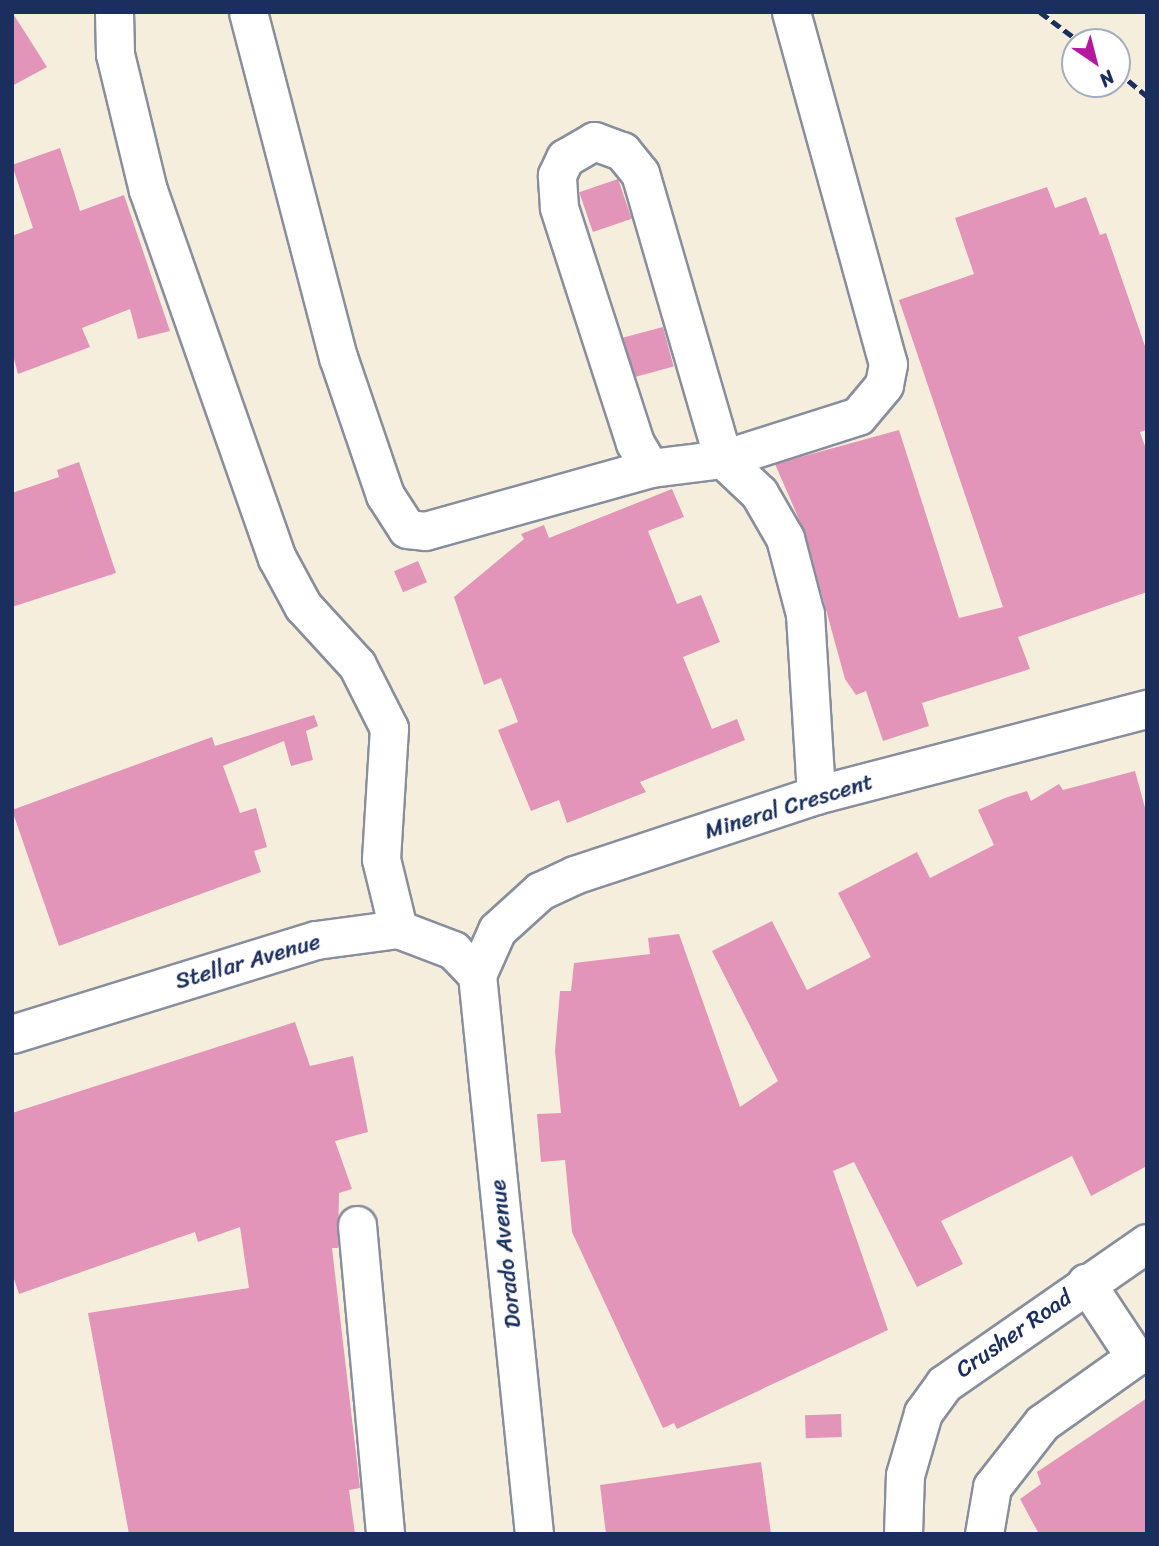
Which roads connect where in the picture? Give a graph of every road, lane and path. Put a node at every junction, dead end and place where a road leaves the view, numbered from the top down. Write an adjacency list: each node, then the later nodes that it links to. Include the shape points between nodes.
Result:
1 (114, 12): 8 (street, via 127,165 277,558 303,606 357,665 388,728 381,859)
2 (248, 12): 5 (street, via 338,357 385,495 407,529 425,531)
3 (791, 12): 4 (street, via 888,364 884,385 858,416)
4 (723, 459): 5 (street); 5 (street, via 640,173 622,151 594,141 565,158 557,175 559,207 635,443); 7 (street, via 759,493 785,538 805,614)
5 (650, 468)
6 (1147, 709): 7 (street, Mineral Crescent)
7 (816, 795): 9 (street, Mineral Crescent, via 540,891 497,930)
8 (398, 929): 9 (street, Stellar Avenue, via 453,950); 10 (street, Stellar Avenue, via 316,940)
9 (477, 975): 16 (street, Dorado Avenue)
10 (14, 1027)
11 (357, 1225): 15 (street)
12 (1147, 1243): 13 (street, Crusher Road)
13 (1086, 1283): 14 (street); 17 (street, Crusher Road, via 944,1384 923,1413 905,1475)
14 (1141, 1353): 18 (street, via 1042,1423 992,1488)
15 (384, 1534)
16 (534, 1534)
17 (903, 1534)
18 (984, 1534)

